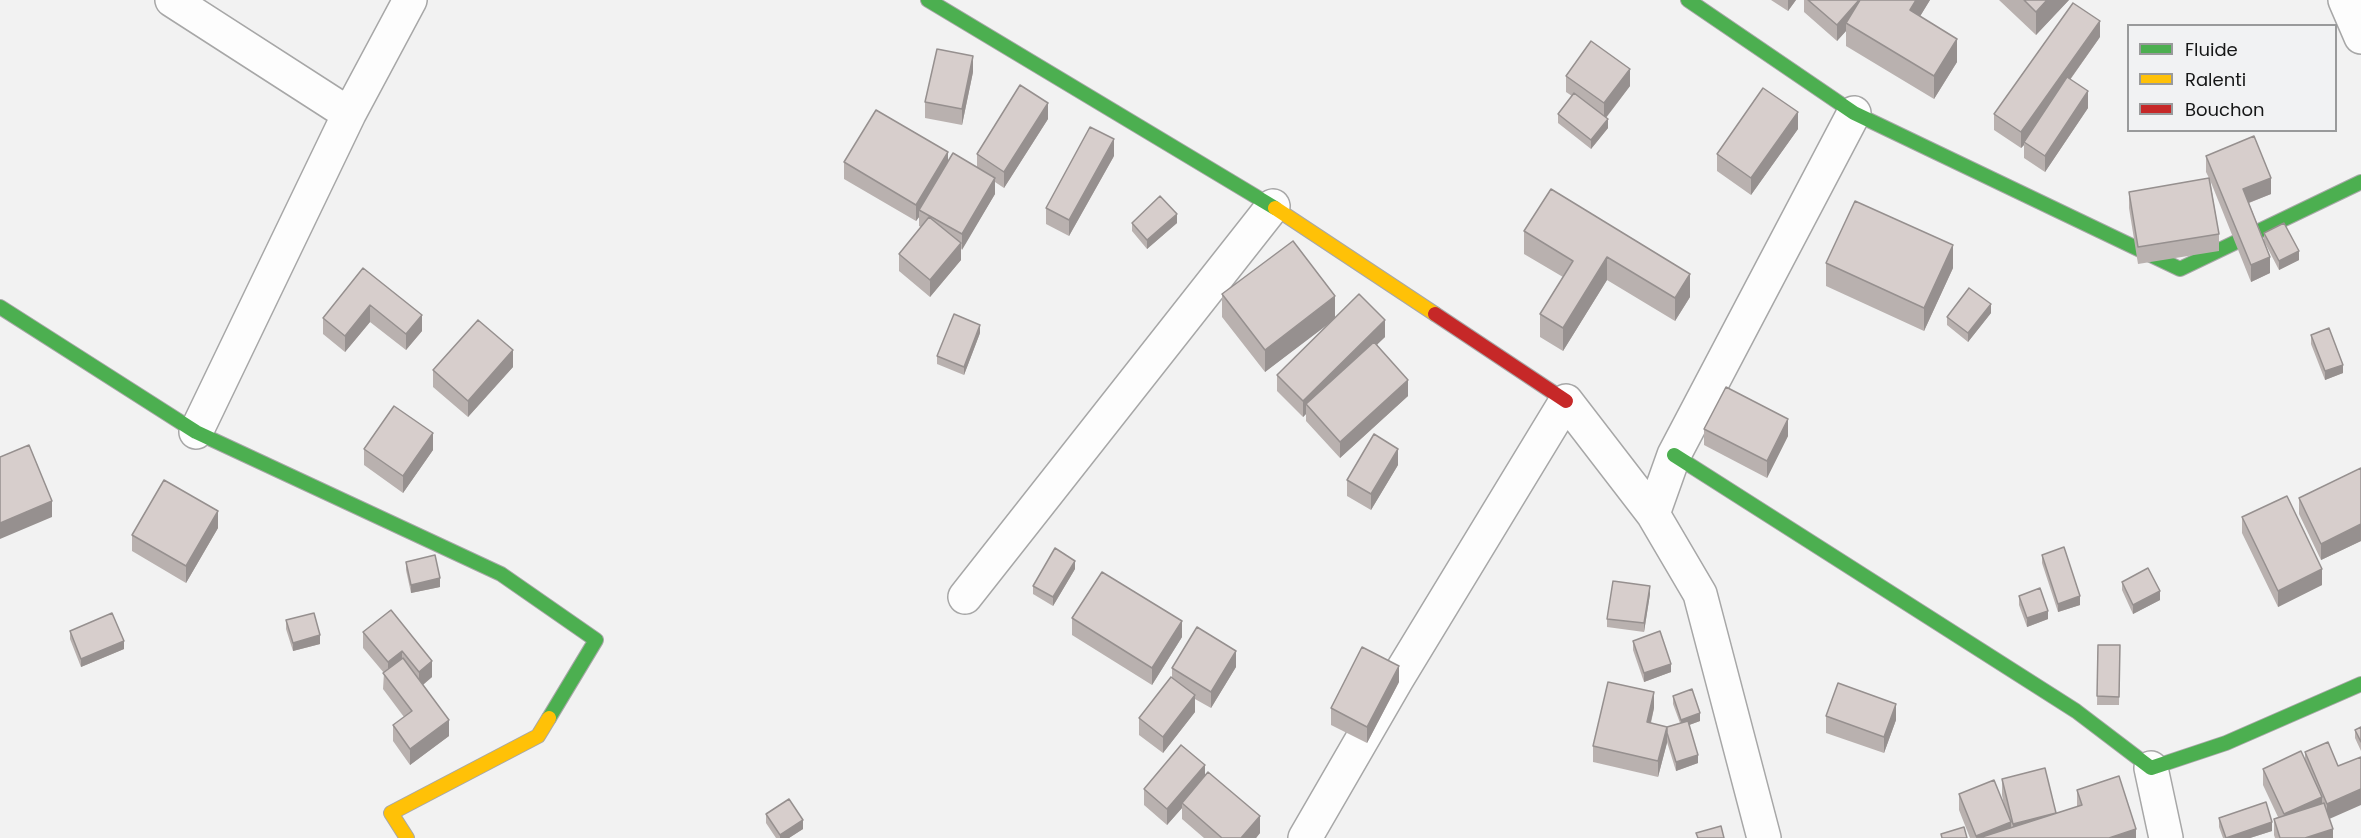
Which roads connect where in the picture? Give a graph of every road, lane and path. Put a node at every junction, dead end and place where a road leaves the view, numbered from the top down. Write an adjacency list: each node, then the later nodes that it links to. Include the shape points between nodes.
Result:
1 (172, 0): 8 (street)
2 (410, 0): 8 (street)
3 (928, 0): 10 (street)
4 (1688, 0): 7 (street)
5 (2345, 0): 6 (street)
6 (2361, 37)
7 (1854, 113): 9 (street, via 2180,269); 14 (street)
8 (349, 114): 13 (street)
9 (2361, 182)
10 (1273, 206): 12 (street); 16 (street)
11 (0, 307): 13 (street)
12 (1566, 402): 15 (street); 20 (street)
13 (196, 432): 19 (street, via 501,574 596,640 538,736 391,813)
14 (1674, 455): 15 (street); 18 (street, via 2076,711)
15 (1653, 514): 21 (street, via 1700,594)
16 (965, 597)
17 (2361, 684): 18 (street, via 2226,743)
18 (2151, 768): 22 (street)
19 (407, 838)
20 (1305, 838)
21 (1764, 838)
22 (2166, 838)

